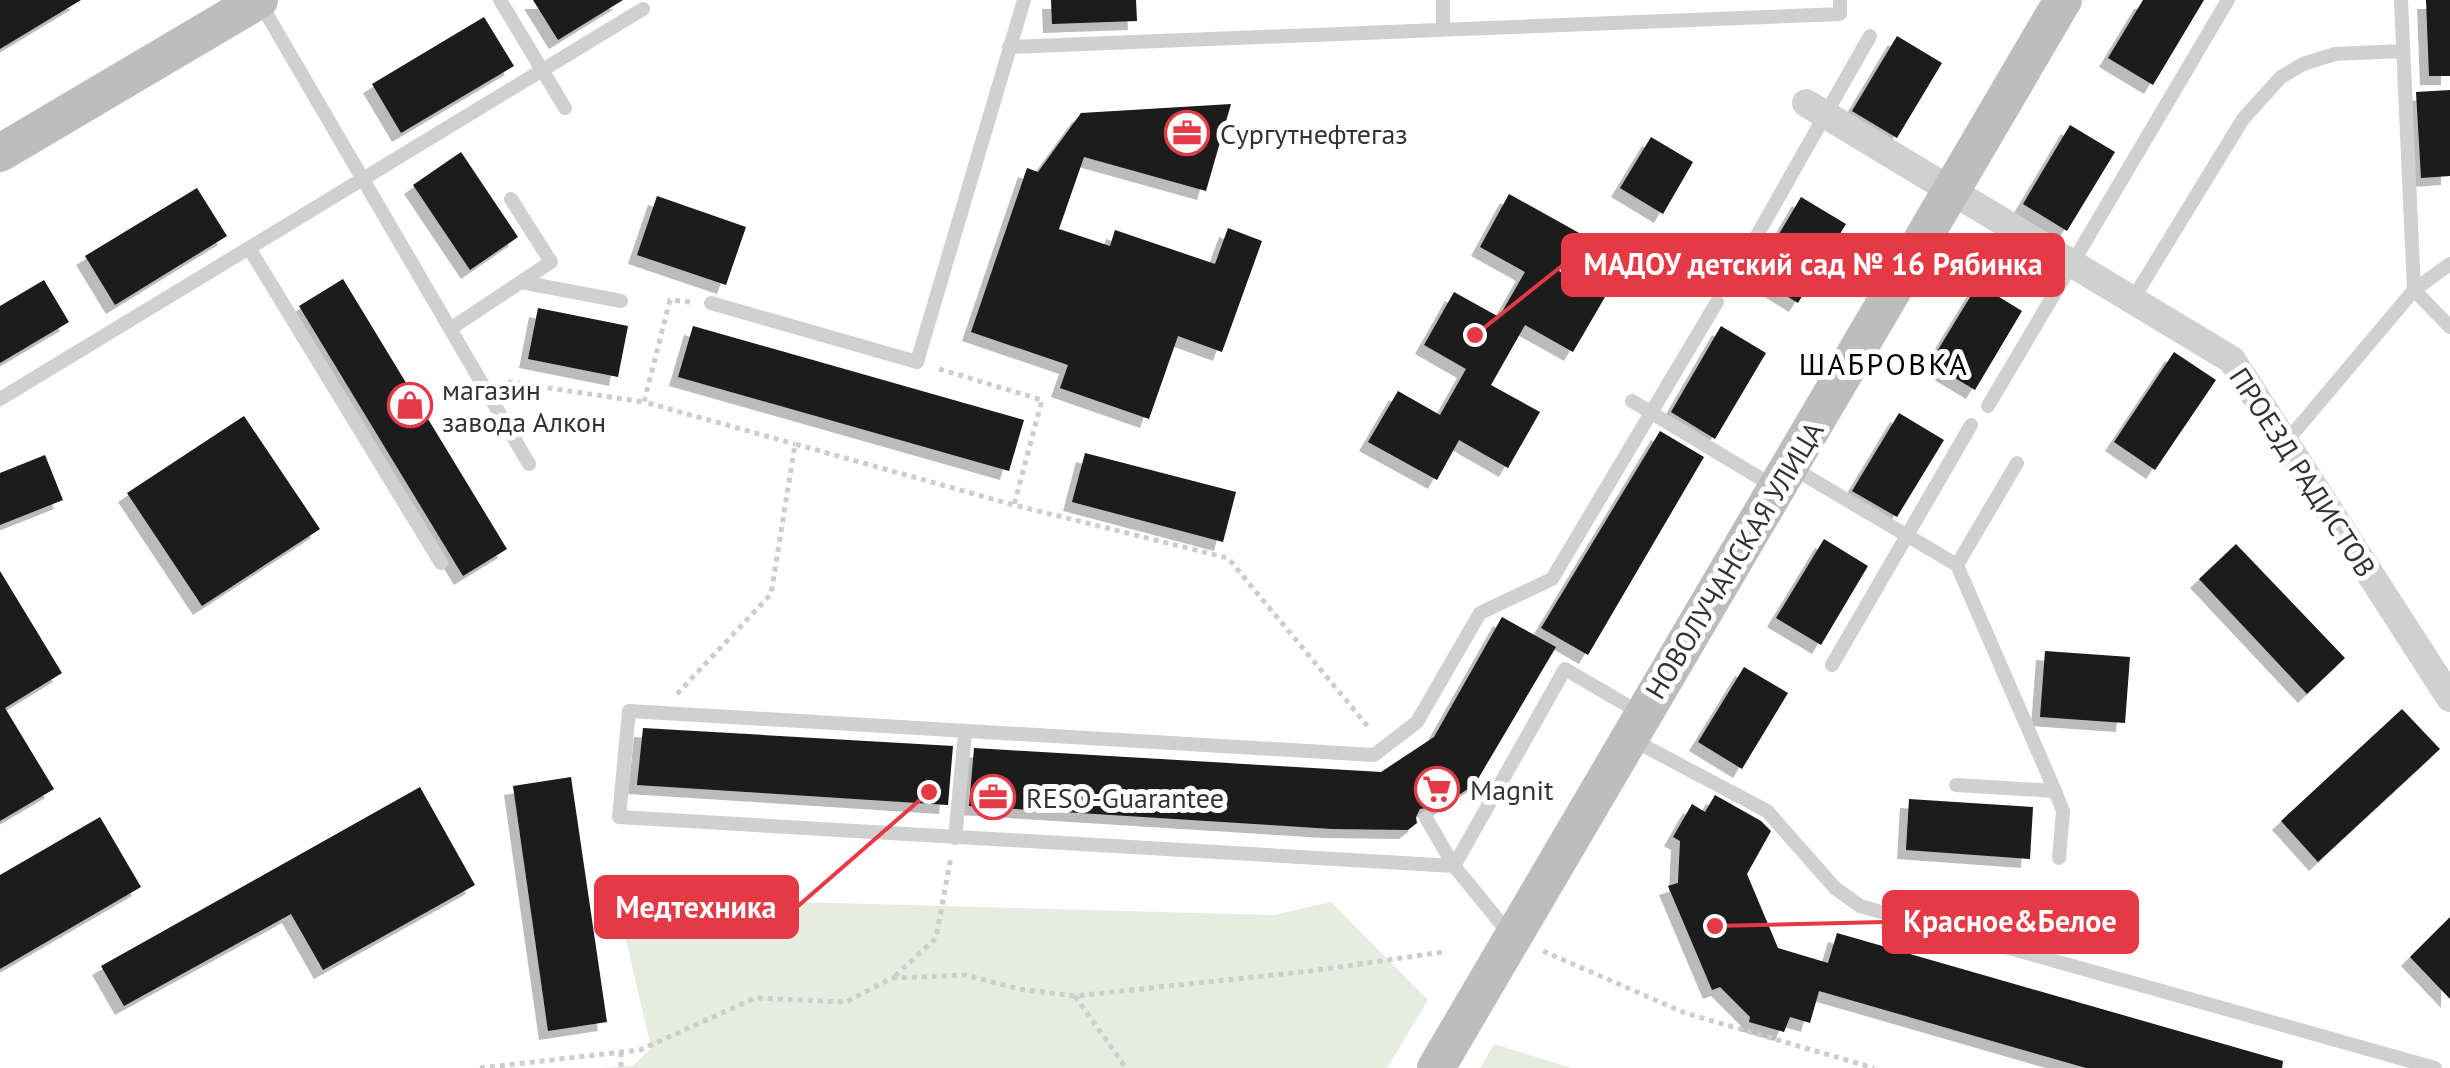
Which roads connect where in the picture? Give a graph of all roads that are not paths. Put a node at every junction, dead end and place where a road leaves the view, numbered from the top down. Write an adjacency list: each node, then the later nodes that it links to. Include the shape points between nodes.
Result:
1 (259, 0): 17 (street); 18 (lane)
2 (500, 0): 14 (lane)
3 (1024, 0): 12 (lane)
4 (1443, 0): 10 (lane)
5 (1840, 0): 10 (lane, via 1840,14)
6 (2063, 0): 19 (street, НОВОЛУЧАНСКАЯ УЛИЦА)
7 (2228, 0): 22 (lane)
8 (2400, 0): 13 (lane)
9 (643, 9): 14 (lane)
10 (1443, 29): 12 (lane)
11 (1870, 36): 16 (lane)
12 (1009, 46): 30 (lane, via 917,362)
13 (2402, 51): 26 (lane); 27 (lane, via 2335,54 2281,77 2243,119)
14 (542, 70): 15 (lane); 18 (lane)
15 (565, 108)
16 (1816, 109): 19 (street, ПРОЕЗД РАДИСТОВ); 25 (lane)
17 (0, 154)
18 (363, 180): 21 (lane); 32 (lane)
19 (1953, 191): 22 (street, ПРОЕЗД РАДИСТОВ); 41 (street, НОВОЛУЧАНСКАЯ УЛИЦА)
20 (512, 198): 24 (lane, via 551,262)
21 (249, 248): 33 (lane); 43 (lane)
22 (2073, 262): 27 (street, ПРОЕЗД РАДИСТОВ); 35 (lane)
23 (2450, 264): 26 (lane)
24 (521, 282): 28 (lane); 32 (lane)
25 (1730, 283)
26 (2414, 290): 31 (lane); 38 (lane)
27 (2133, 299): 38 (street, ПРОЕЗД РАДИСТОВ, via 2232,360)
28 (621, 300)
29 (1716, 302): 36 (lane)
30 (711, 304)
31 (2450, 327)
32 (450, 328): 40 (lane)
33 (0, 399)
34 (1632, 401): 36 (lane)
35 (1988, 406)
36 (1649, 412): 41 (lane); 49 (lane, via 1552,579 1480,613 1417,722)
37 (1971, 425): 42 (lane)
38 (2286, 442): 46 (street, ПРОЕЗД РАДИСТОВ)
39 (2017, 463): 44 (lane)
40 (529, 464)
41 (1784, 477): 42 (lane); 47 (street, НОВОЛУЧАНСКАЯ УЛИЦА)
42 (1907, 536): 44 (lane); 45 (lane)
43 (440, 562)
44 (1956, 566): 52 (lane)
45 (1832, 665)
46 (2450, 698)
47 (1635, 726): 56 (lane, via 1565,670); 57 (street, НОВОЛУЧАНСКАЯ УЛИЦА); 59 (lane, via 1767,811 1835,888 1860,906)
48 (966, 733): 49 (lane, via 1374,755); 54 (lane); 54 (lane, via 629,712 619,817)
49 (1385, 747): 50 (lane)
50 (1394, 763)
51 (1956, 785): 52 (lane)
52 (2055, 791): 55 (lane, via 2063,811)
53 (1426, 818): 56 (lane)
54 (955, 838): 56 (lane)
55 (2059, 858)
56 (1454, 866): 57 (lane)
57 (1512, 938): 58 (street, НОВОЛУЧАНСКАЯ УЛИЦА)
58 (1436, 1068)
59 (2436, 1068)

